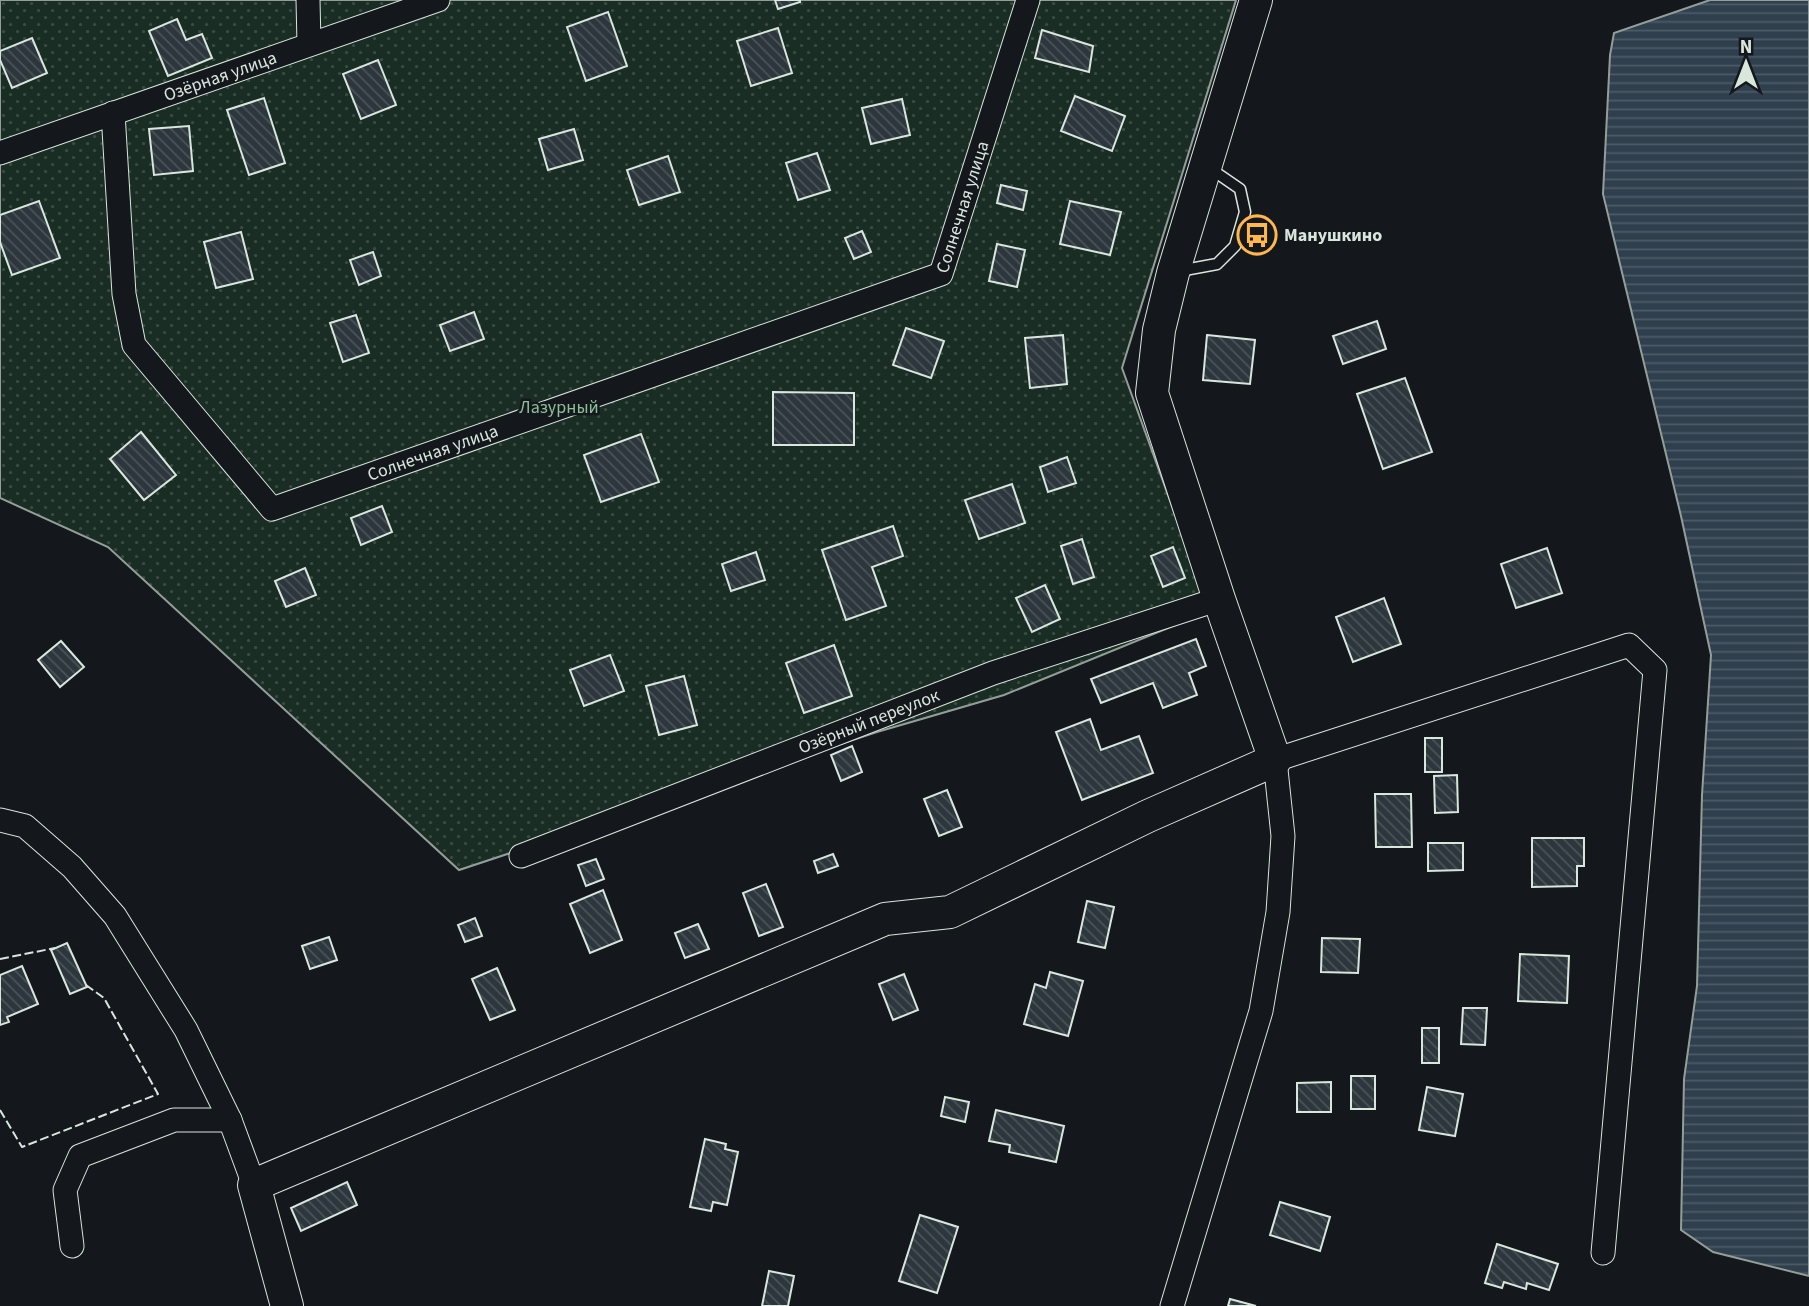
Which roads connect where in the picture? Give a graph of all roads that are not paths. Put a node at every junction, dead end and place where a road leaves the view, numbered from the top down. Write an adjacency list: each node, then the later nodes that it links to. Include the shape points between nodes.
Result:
1 (308, 0): 5 (street)
2 (438, 0): 5 (street, Озёрная улица)
3 (1028, 0): 6 (street, Солнечная улица, via 941,274 272,509 134,345 124,293)
4 (1256, 0): 8 (street)
5 (309, 44): 6 (street, Озёрная улица)
6 (113, 113): 7 (street, Озёрная улица)
7 (0, 152)
8 (1205, 166): 9 (street); 9 (lane, via 1240,189 1245,212 1235,246 1217,264)
9 (1173, 273): 10 (street, via 1159,330 1152,393)
10 (1219, 599): 11 (street); 13 (street, Озёрный переулок, via 993,673)
11 (1275, 760): 15 (street, via 1147,816 950,912 885,919); 17 (street, via 1629,645 1655,670); 19 (street, via 1283,836 1279,912 1261,1010)
12 (0, 820): 14 (street, via 25,826 72,867 115,916 186,1030)
13 (521, 856)
14 (230, 1120): 15 (street); 16 (street, via 174,1120 80,1156 65,1189)
15 (254, 1185): 18 (street)
16 (72, 1246)
17 (1603, 1253)
18 (287, 1306)
19 (1172, 1306)

